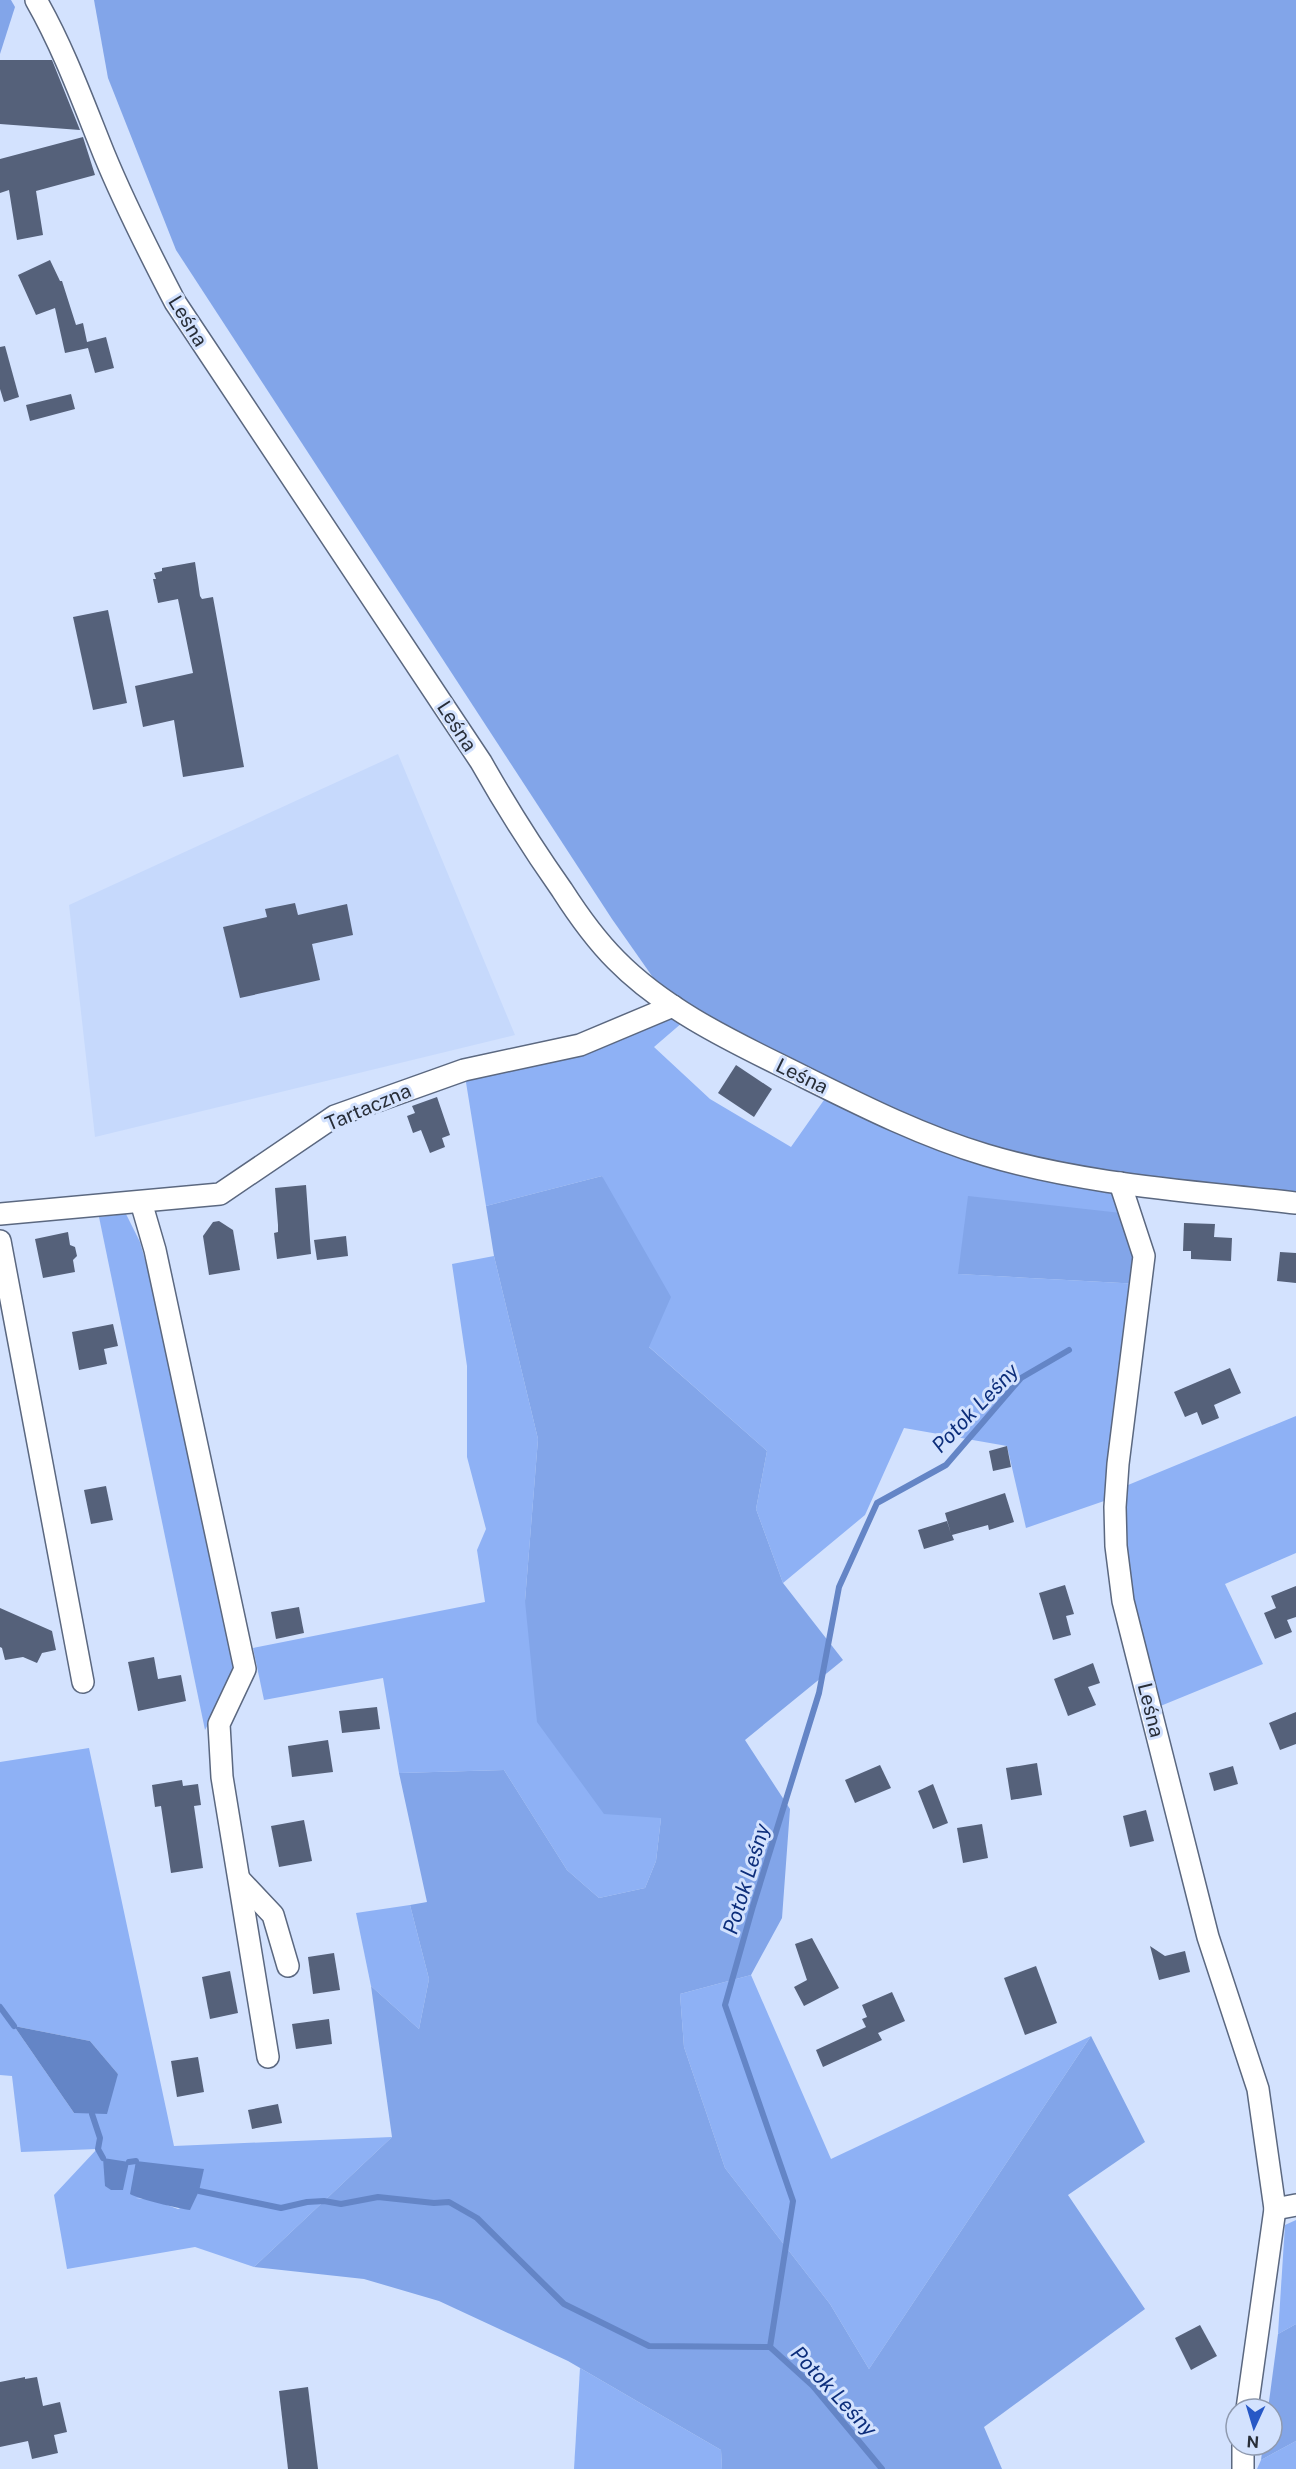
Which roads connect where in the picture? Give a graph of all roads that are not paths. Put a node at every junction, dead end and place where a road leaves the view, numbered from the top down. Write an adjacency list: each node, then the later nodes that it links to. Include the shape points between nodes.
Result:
1 (36, 0): 2 (street, Leśna, via 63,53 149,253 175,302 582,920 622,967)
2 (673, 1006): 3 (street, Leśna, via 759,1055 941,1140 1028,1166); 4 (street, Tartaczna, via 580,1045 464,1070 335,1116 220,1194)
3 (1120, 1183): 5 (street, Leśna); 13 (street, Leśna, via 1144,1256 1115,1507 1123,1601 1208,1937 1258,2089)
4 (141, 1202): 6 (street, Tartaczna); 9 (street, via 155,1250 245,1669 219,1724 222,1778)
5 (1296, 1203)
6 (0, 1214)
7 (0, 1241): 8 (street)
8 (83, 1682)
9 (240, 1880): 10 (street, via 273,1915); 11 (street)
10 (288, 1966)
11 (268, 2057)
12 (1296, 2205): 13 (street)
13 (1275, 2209): 14 (street, Leśna)
14 (1249, 2397)

